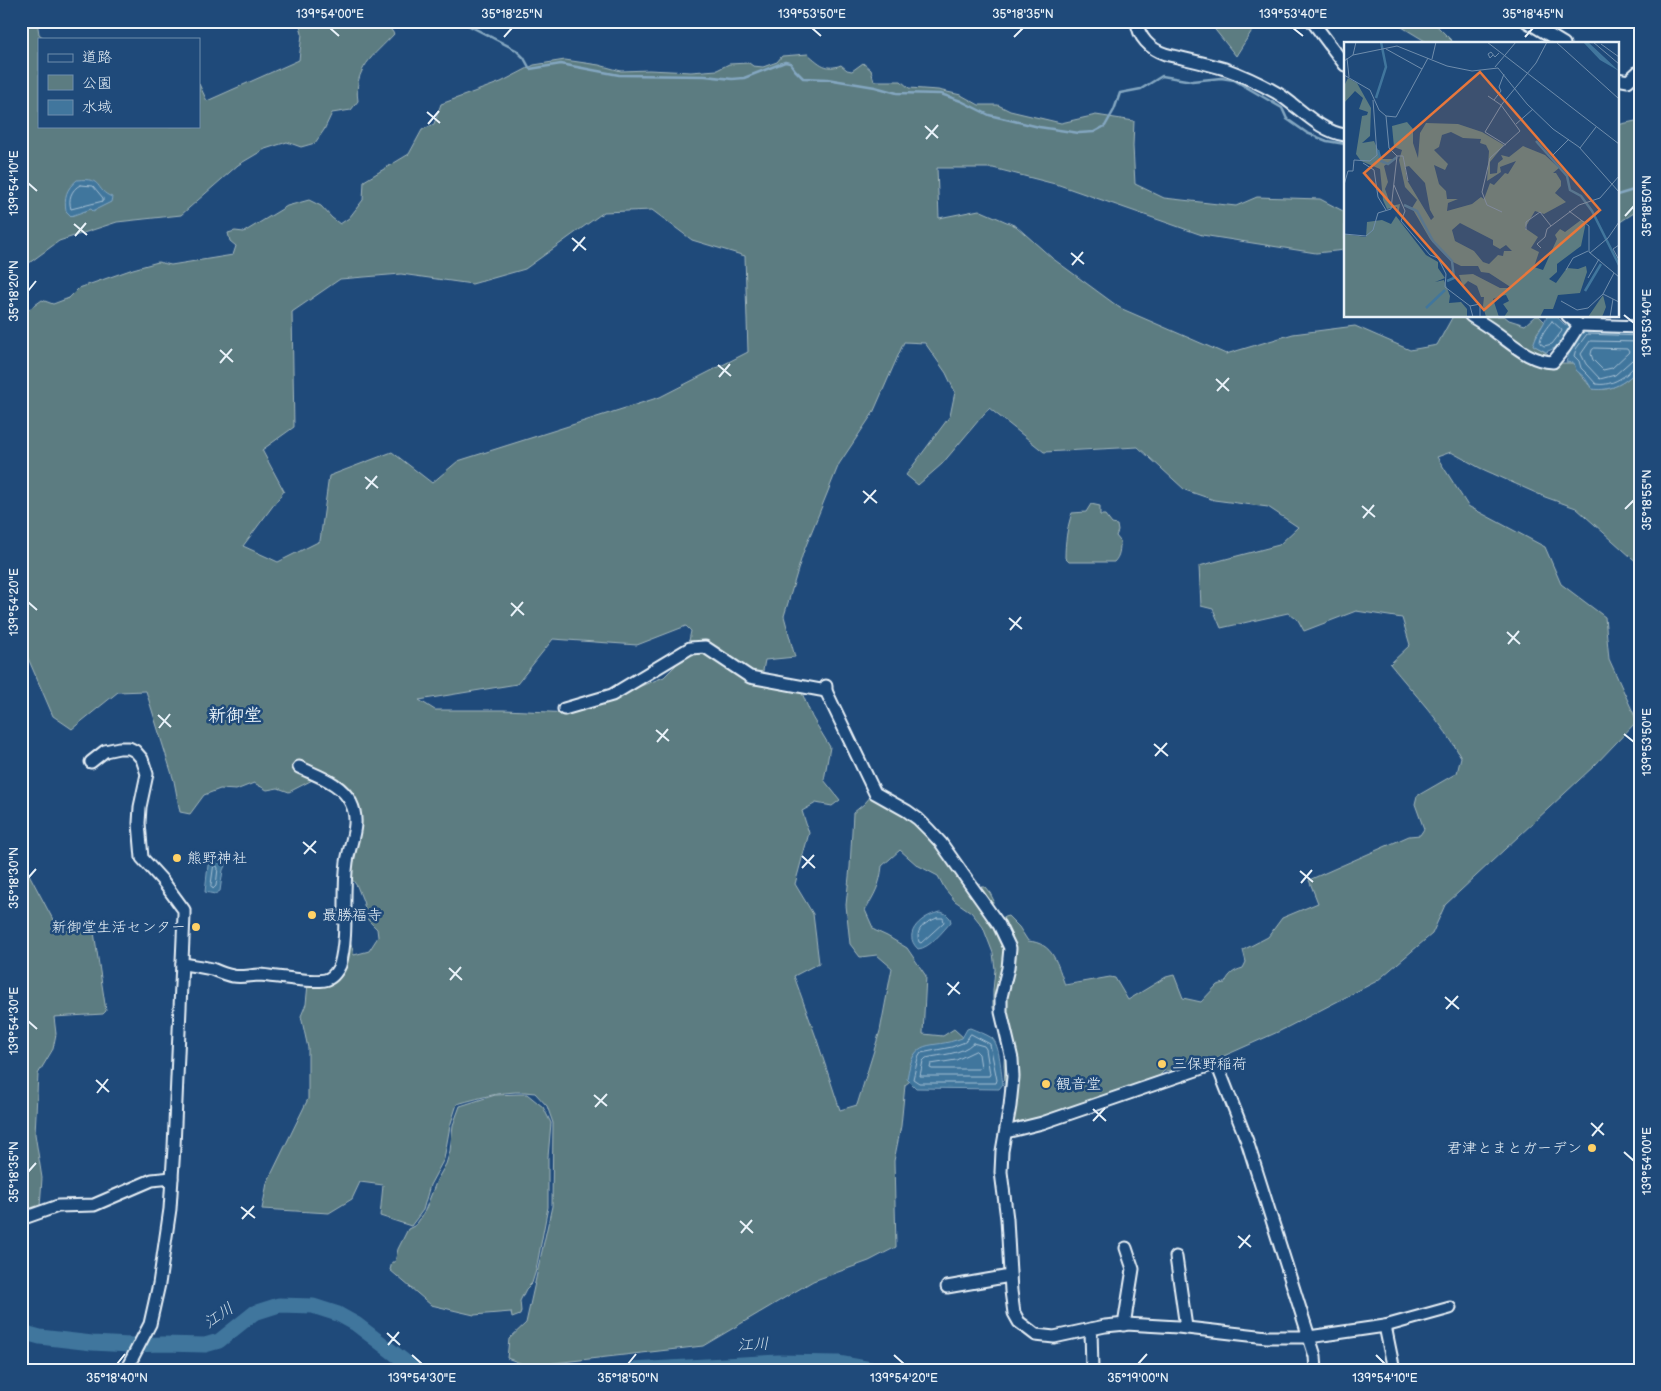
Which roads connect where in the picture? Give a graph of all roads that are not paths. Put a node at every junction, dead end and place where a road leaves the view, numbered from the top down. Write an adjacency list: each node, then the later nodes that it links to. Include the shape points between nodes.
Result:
1 (1136, 21): 8 (street, via 1143,39 1162,53 1226,70 1258,84 1278,94 1328,130)
2 (1312, 21): 5 (street)
3 (1526, 21): 4 (street)
4 (1561, 42)
5 (1344, 64)
6 (1640, 70): 7 (street, via 1628,81)
7 (1618, 79)
8 (1344, 135)
9 (1474, 318): 10 (street, via 1526,356 1543,362 1553,362 1566,347)
10 (1573, 320): 11 (street)
11 (1640, 327)
12 (564, 709): 16 (street, via 612,695 690,648 705,647 750,677 826,689 875,794 907,811 929,830 1006,937 1010,958 1001,1012 1013,1078)
13 (91, 762): 15 (street, via 105,751 129,748 145,765 147,774 139,823 142,858 184,910)
14 (299, 768): 15 (street, via 332,783 346,794 355,816 345,881 345,931 338,969 326,981 315,981 258,975 236,977)
15 (182, 964): 17 (street)
16 (1006, 1132): 21 (street, via 1001,1172); 28 (street, via 1042,1123 1211,1065 1218,1068 1247,1141)
17 (172, 1178): 18 (street, via 152,1180 94,1205 58,1206); 29 (street, via 159,1284 150,1324)
18 (21, 1219)
19 (1126, 1248): 24 (street, via 1133,1269)
20 (1176, 1257): 26 (street)
21 (1010, 1276): 22 (street); 27 (street, via 1014,1313 1019,1322 1036,1335 1054,1337)
22 (947, 1287)
23 (1450, 1308): 25 (street)
24 (1124, 1324): 26 (street); 27 (street)
25 (1385, 1326): 28 (street); 32 (street)
26 (1186, 1327): 28 (street, via 1267,1337)
27 (1091, 1329): 30 (street)
28 (1309, 1337): 31 (street)
29 (126, 1370)
30 (1092, 1370)
31 (1316, 1370)
32 (1394, 1370)

